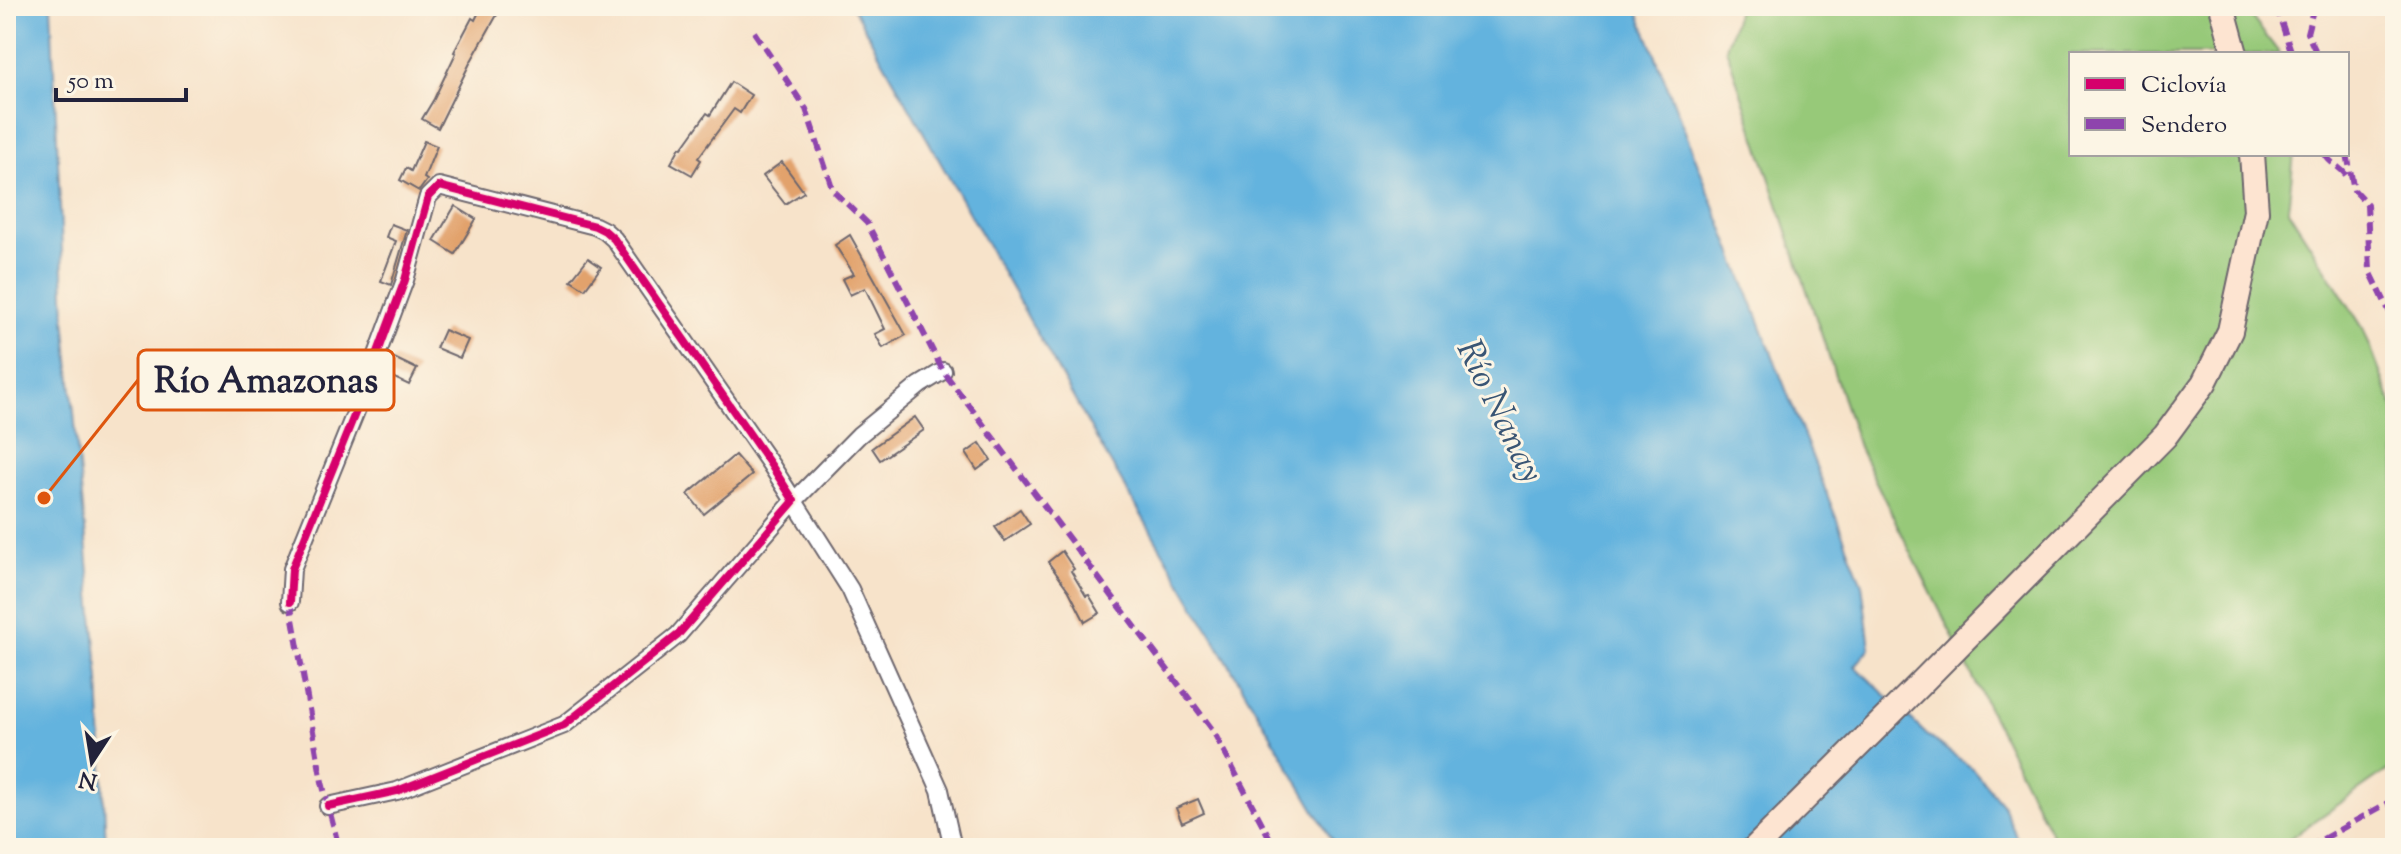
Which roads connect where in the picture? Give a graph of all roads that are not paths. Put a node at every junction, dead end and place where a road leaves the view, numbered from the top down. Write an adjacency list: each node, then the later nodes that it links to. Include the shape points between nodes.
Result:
1 (2222, 6): 2 (main road)
2 (2234, 52)
3 (2252, 156): 9 (main road, via 2256,211 2230,331 2204,383 2155,447)
4 (943, 371): 5 (street, via 859,435)
5 (794, 501): 6 (street, via 605,231 439,186 428,197 405,280 292,569); 7 (street, via 678,635 564,725 397,791); 8 (street, via 850,589 940,790)
6 (290, 602)
7 (328, 806)
8 (953, 848)
9 (1755, 848)

